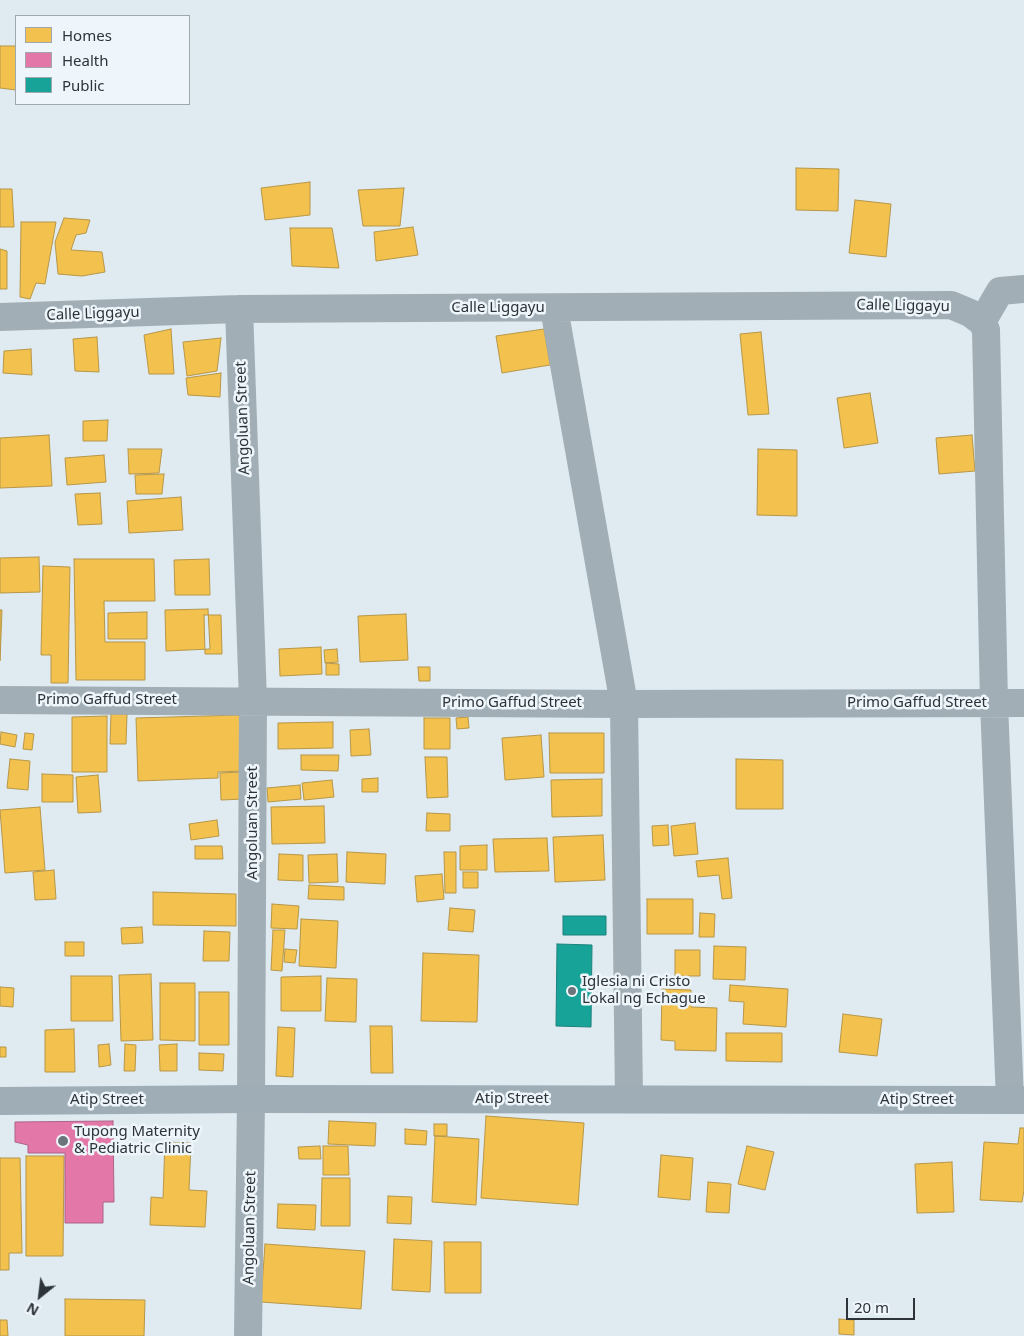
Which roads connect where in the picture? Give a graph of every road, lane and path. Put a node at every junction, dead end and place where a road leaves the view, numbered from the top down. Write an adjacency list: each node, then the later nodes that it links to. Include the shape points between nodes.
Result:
1 (1024, 290): 5 (street, via 1000,291)
2 (554, 308): 3 (street, Calle Liggayu); 5 (street, Calle Liggayu, via 951,305 970,313); 10 (street)
3 (239, 309): 4 (street, Calle Liggayu); 7 (street, Angoluan Street)
4 (0, 317)
5 (984, 326): 8 (street)
6 (0, 700): 7 (street, Primo Gaffud Street)
7 (253, 700): 10 (street, Primo Gaffud Street); 11 (street, Angoluan Street)
8 (994, 703): 9 (street, Primo Gaffud Street); 10 (street, Primo Gaffud Street); 13 (street)
9 (1024, 703)
10 (624, 704): 12 (street)
11 (252, 1099): 12 (main road, Atip Street); 14 (main road, Atip Street); 15 (street, Angoluan Street)
12 (628, 1099): 13 (main road, Atip Street)
13 (1017, 1100)
14 (0, 1101)
15 (248, 1336)

